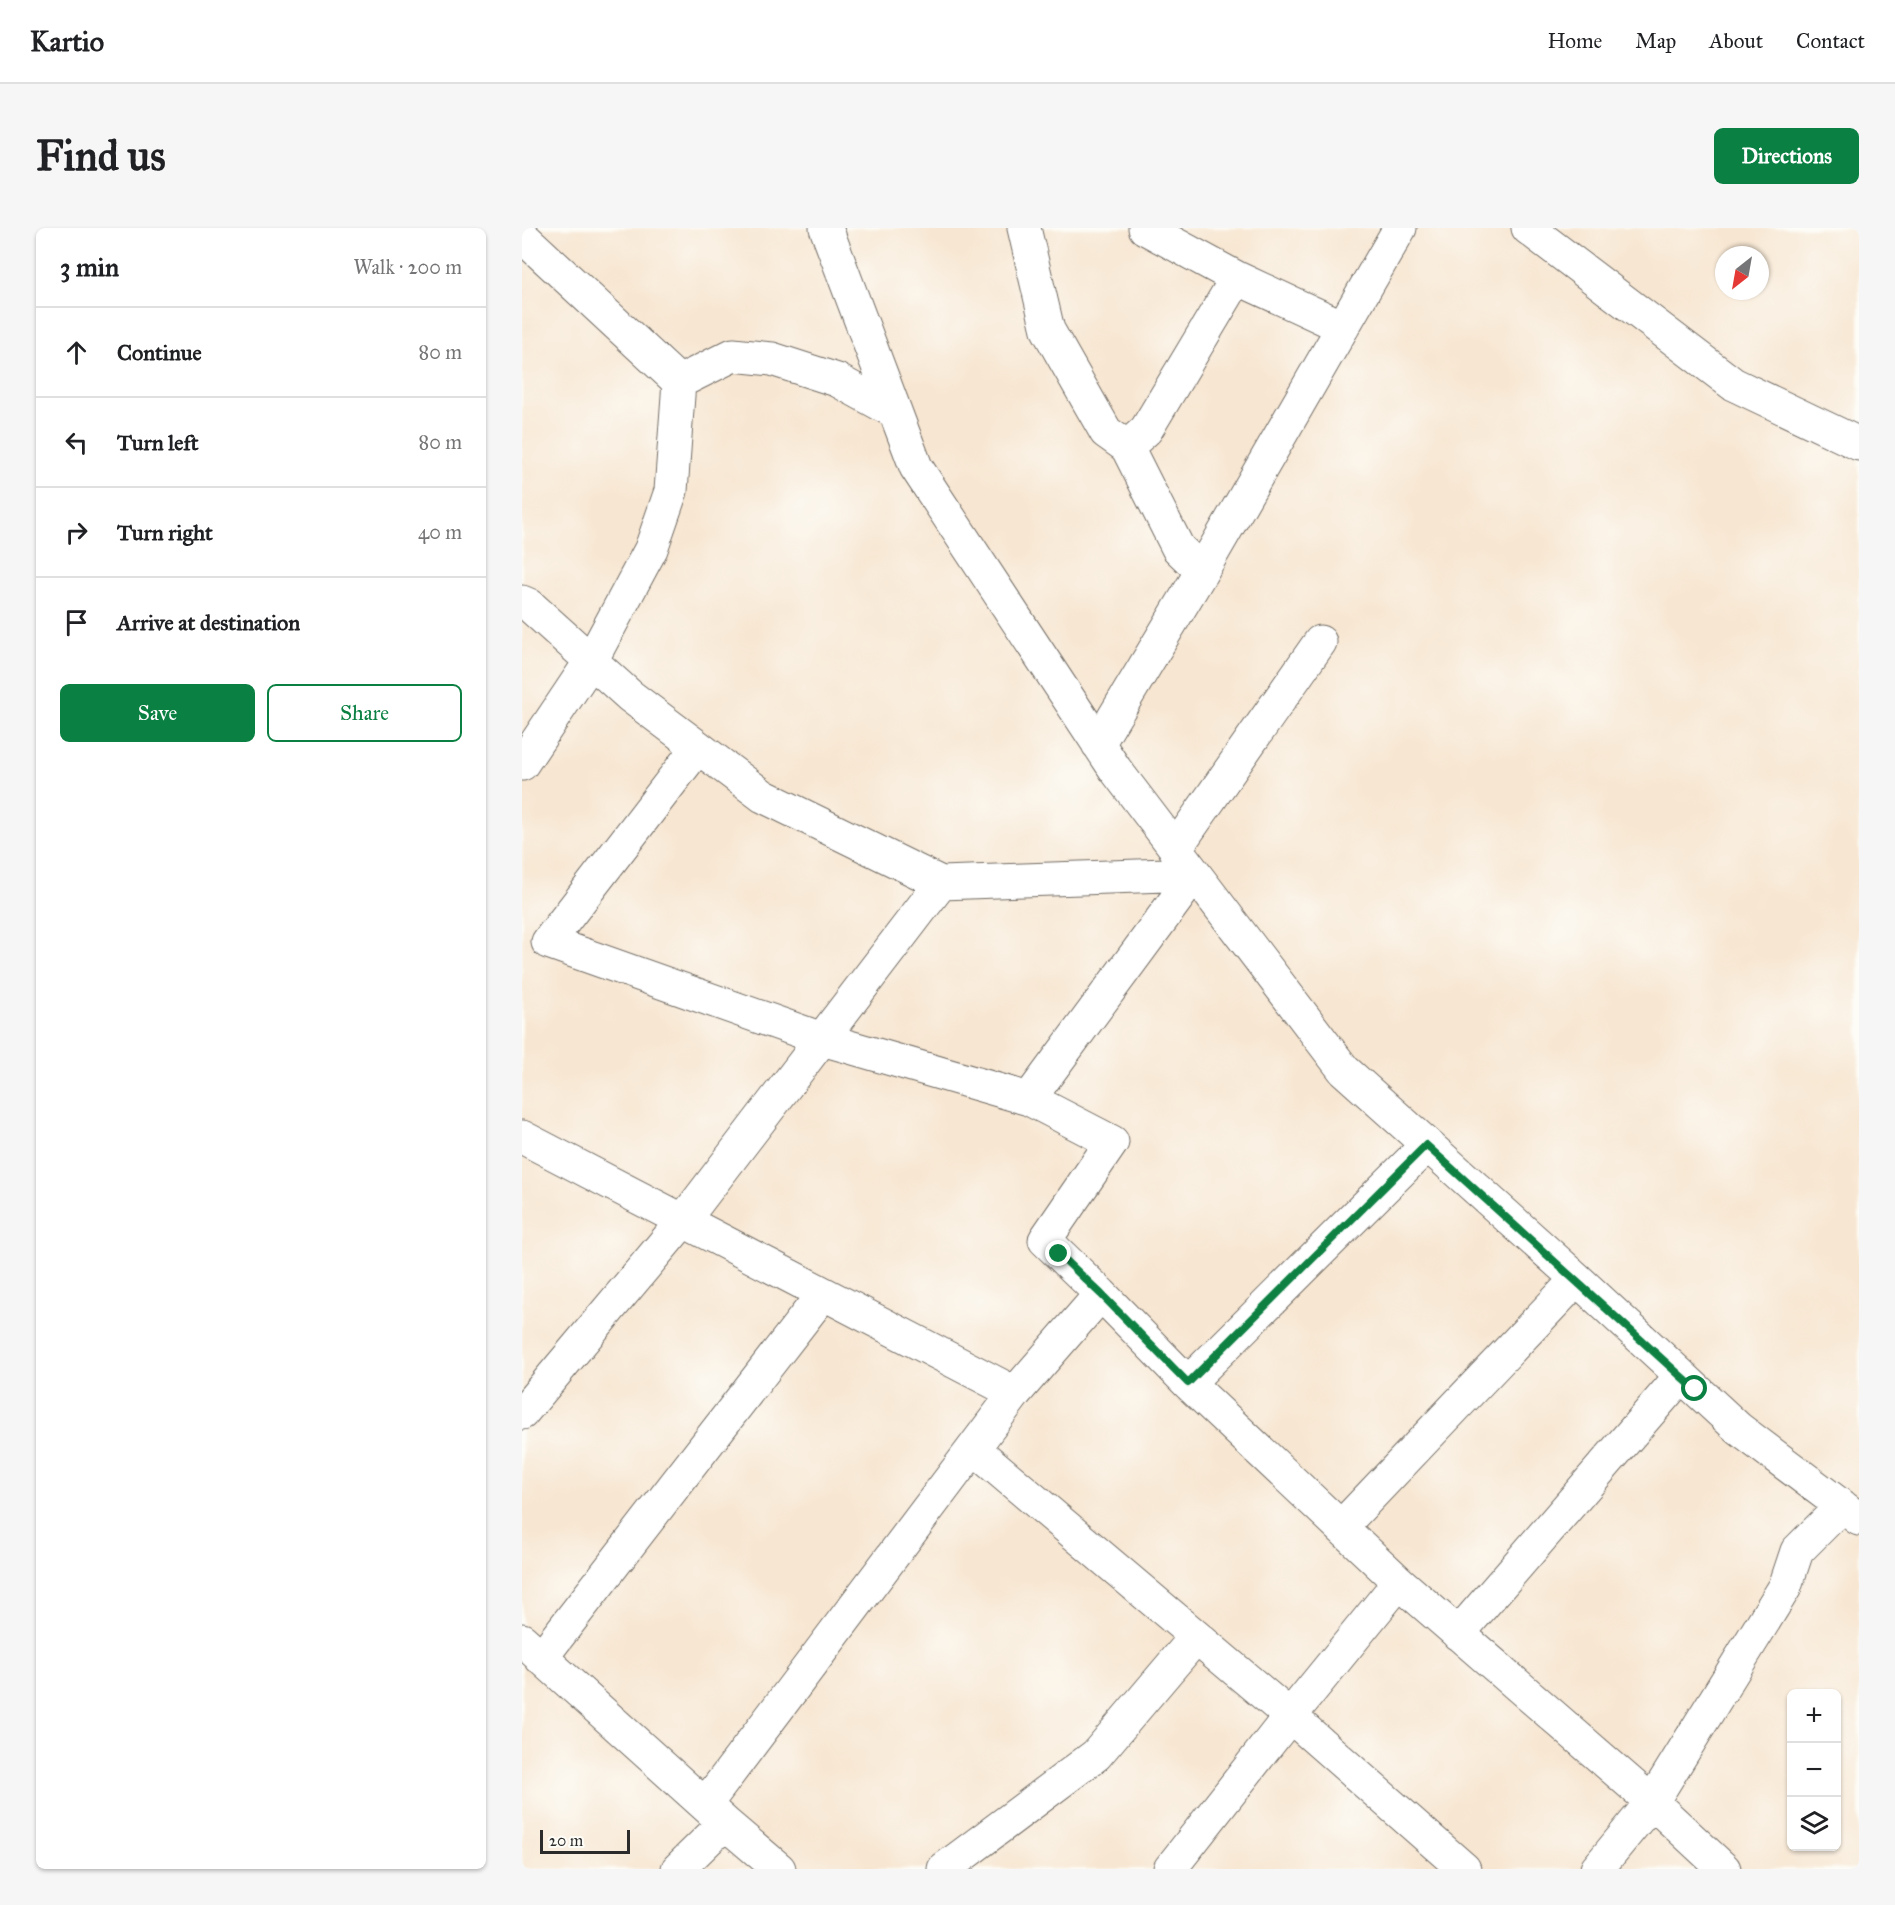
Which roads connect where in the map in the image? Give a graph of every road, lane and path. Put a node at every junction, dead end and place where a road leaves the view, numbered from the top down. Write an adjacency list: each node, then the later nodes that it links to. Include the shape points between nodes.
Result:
1 (826, 228): 10 (street)
2 (1024, 228): 12 (street, via 1048,330 1107,432)
3 (1145, 228): 7 (street)
4 (1400, 228): 8 (street)
5 (1528, 228): 11 (street, via 1733,384)
6 (522, 236): 9 (street)
7 (1237, 278): 8 (street); 12 (street, via 1146,430)
8 (1342, 327): 13 (street)
9 (679, 382): 10 (street, via 734,355 772,359 837,380); 16 (street, via 671,491 651,549)
10 (895, 412): 17 (street, via 916,467)
11 (1859, 444)
12 (1127, 447): 13 (street, via 1178,548)
13 (1202, 571): 17 (street)
14 (522, 602): 16 (street)
15 (1320, 642): 20 (street)
16 (591, 661): 18 (street); 19 (street)
17 (1098, 744): 20 (street)
18 (698, 747): 21 (street, via 763,796); 22 (street, via 548,942)
19 (522, 764)
20 (1185, 861): 21 (street); 23 (street); 25 (street, via 1344,1070)
21 (941, 883): 22 (street)
22 (822, 1039): 23 (street); 26 (street)
23 (1029, 1099): 29 (street, via 1112,1142 1045,1240)
24 (522, 1137): 26 (street)
25 (1426, 1145): 27 (street); 31 (street)
26 (682, 1222): 28 (street); 33 (street)
27 (1577, 1280): 30 (street); 36 (street)
28 (823, 1294): 32 (street); 40 (street)
29 (1101, 1294): 31 (street); 32 (street)
30 (1681, 1376): 35 (street, via 1739,1430); 38 (street)
31 (1188, 1383): 36 (street)
32 (1015, 1394): 34 (street)
33 (522, 1413)
34 (974, 1449): 39 (street); 43 (street)
35 (1850, 1513): 42 (street, via 1797,1551 1785,1587)
36 (1341, 1527): 37 (street)
37 (1399, 1582): 38 (street); 41 (street)
38 (1458, 1634): 42 (street)
39 (1196, 1637): 41 (street); 46 (street, via 1096,1755)
40 (532, 1649): 43 (street)
41 (1290, 1716): 47 (street); 48 (street)
42 (1652, 1802): 49 (street); 50 (street)
43 (715, 1814): 44 (street); 45 (street)
44 (678, 1869)
45 (779, 1869)
46 (944, 1869)
47 (1170, 1869)
48 (1464, 1869)
49 (1597, 1869)
50 (1724, 1869)

